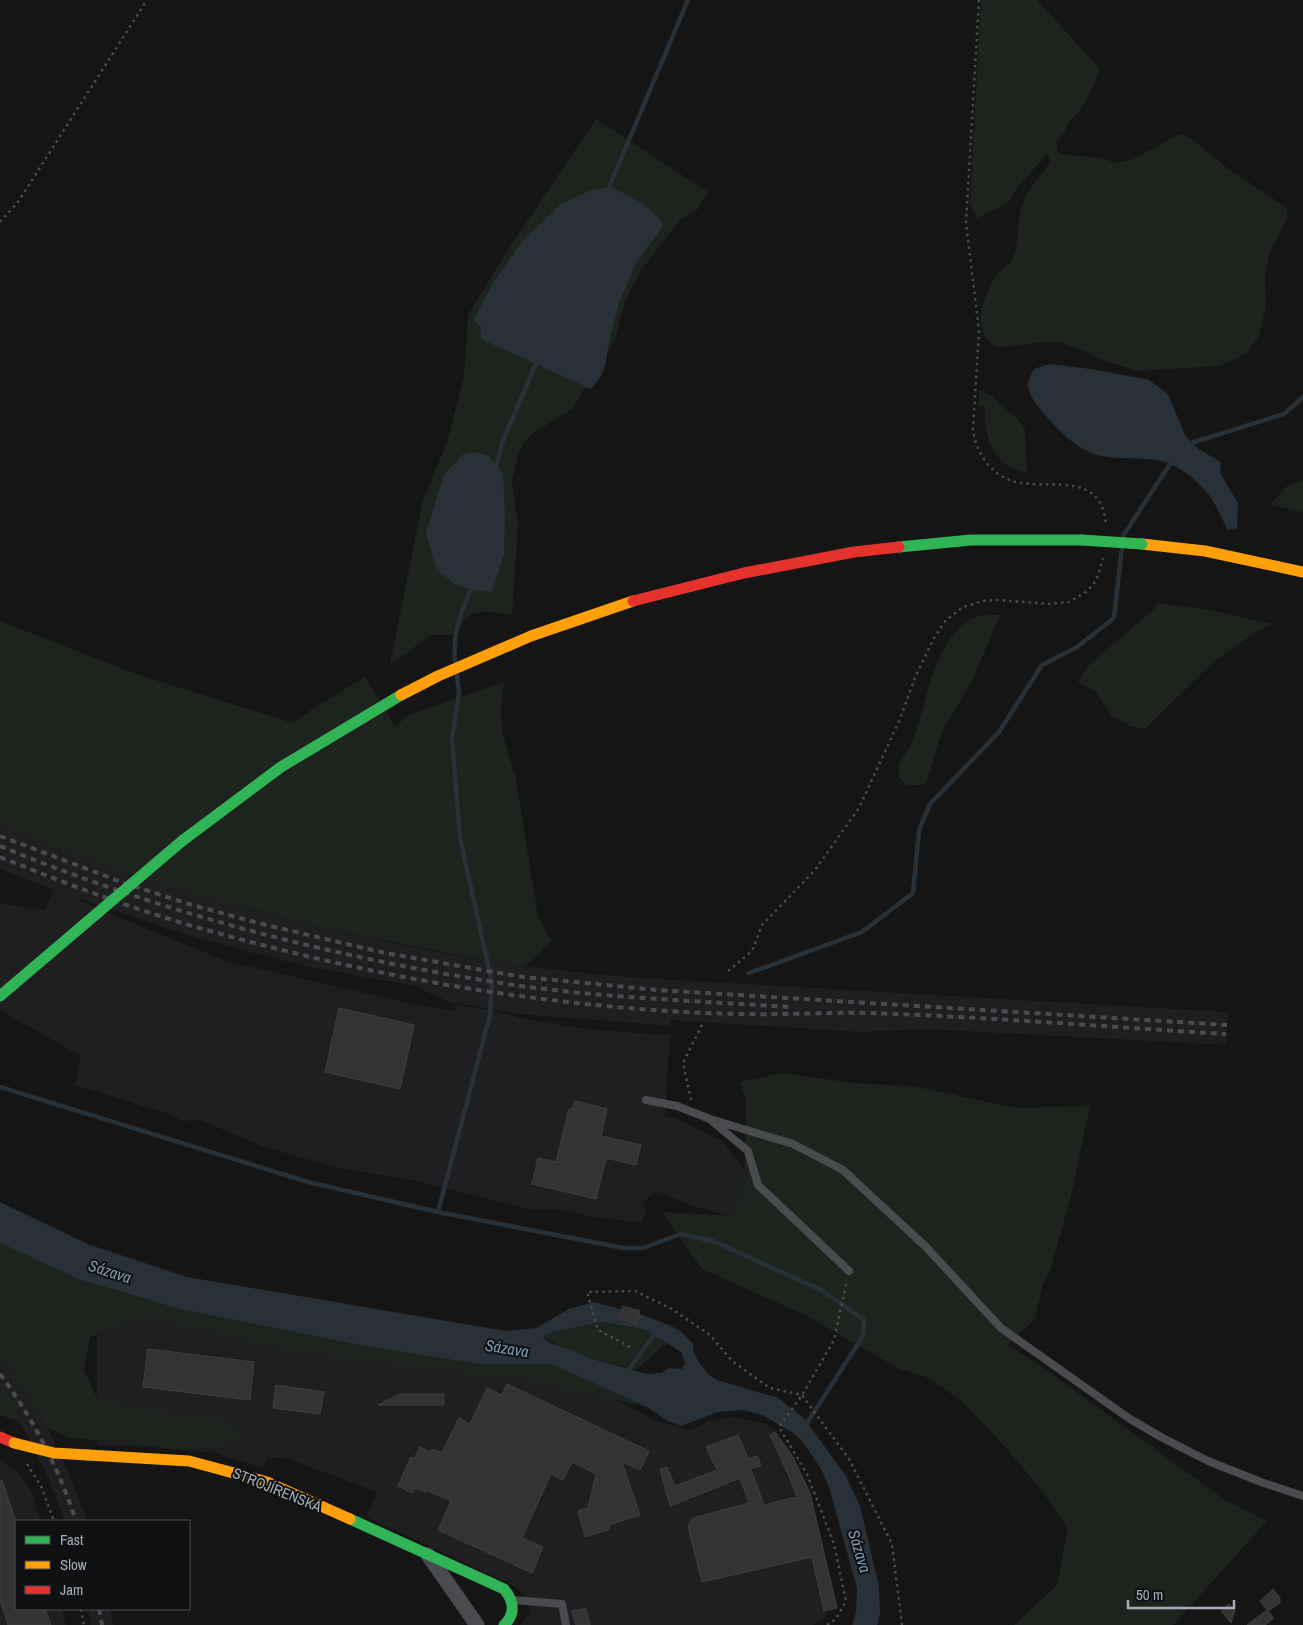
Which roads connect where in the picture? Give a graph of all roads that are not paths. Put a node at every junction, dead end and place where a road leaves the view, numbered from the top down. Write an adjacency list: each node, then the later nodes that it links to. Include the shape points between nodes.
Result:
1 (1303, 572): 2 (main road, bridge, via 1205,551 1142,544 989,540 854,552 744,573 640,599 474,659 396,698 281,767 182,841)
2 (0, 996)
3 (646, 1100): 4 (lane, via 677,1106)
4 (710, 1119): 5 (lane, via 748,1151 758,1185); 7 (lane, via 794,1144 843,1170 926,1248 1001,1328 1161,1437 1208,1461)
5 (849, 1271)
6 (0, 1437): 8 (main road, STROJÍRENSKÁ, bridge, via 54,1453 189,1461 241,1474 287,1491)
7 (1303, 1496)
8 (428, 1555): 9 (main road, STROJÍRENSKÁ, via 504,1589); 10 (street)
9 (511, 1600): 11 (main road, via 513,1609); 12 (lane, via 562,1604)
10 (477, 1625)
11 (504, 1625)
12 (566, 1625)

